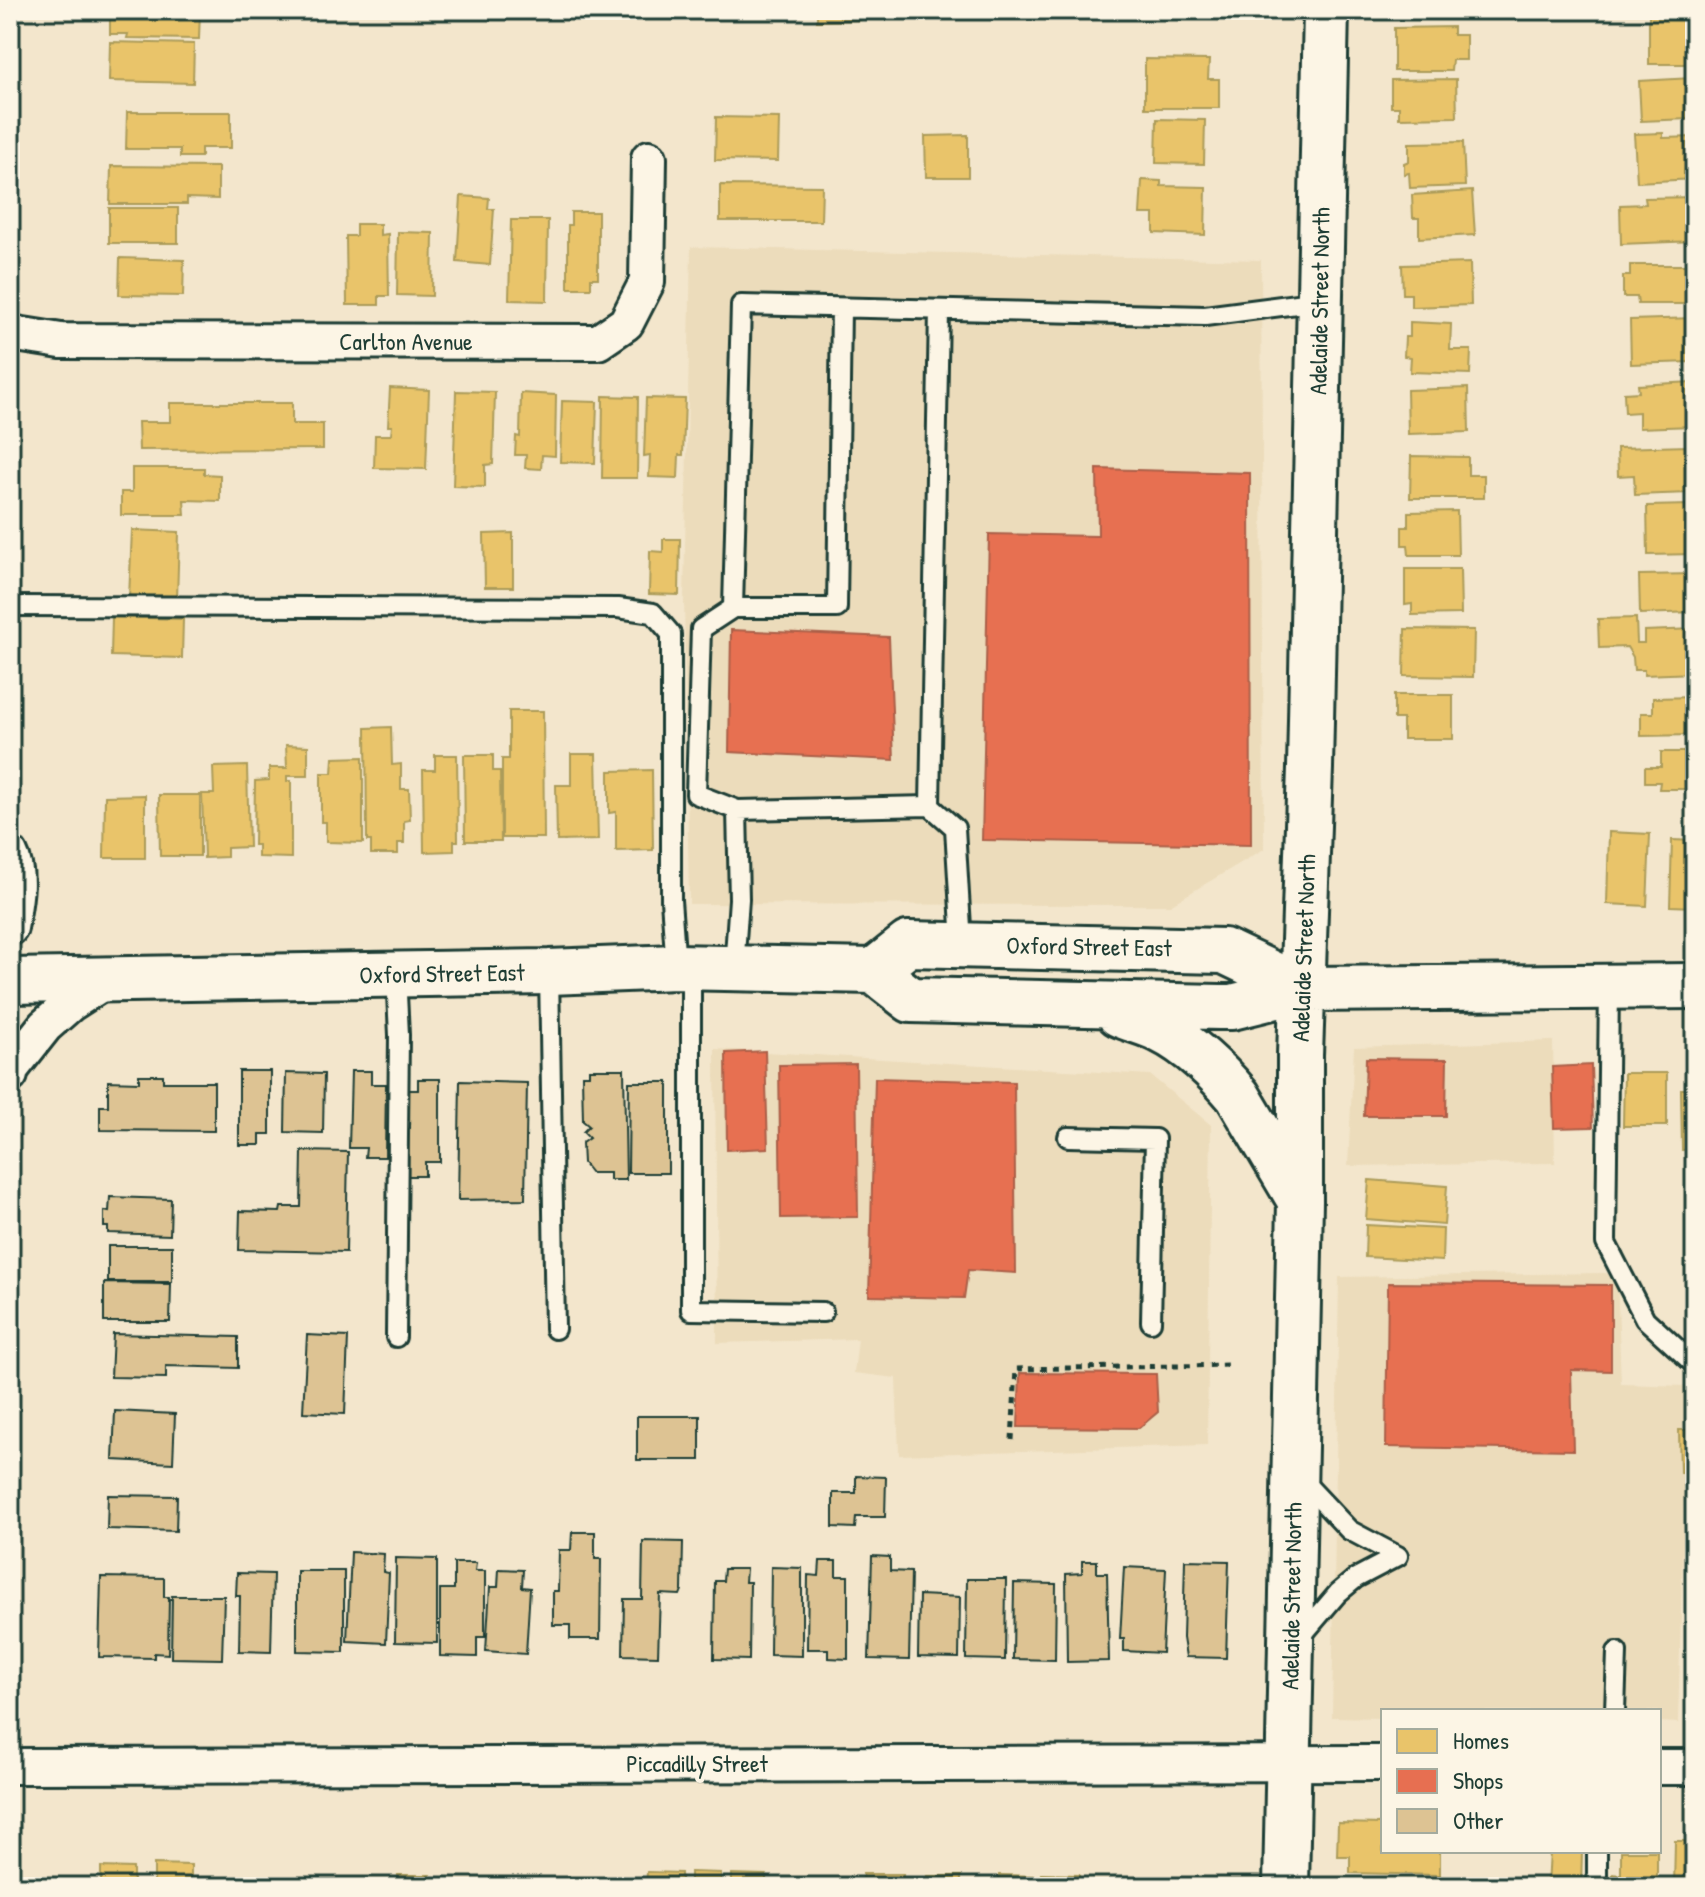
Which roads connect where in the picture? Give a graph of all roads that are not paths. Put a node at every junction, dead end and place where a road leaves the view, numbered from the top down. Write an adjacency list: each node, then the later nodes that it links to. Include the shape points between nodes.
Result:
1 (1326, 10): 3 (main road, Adelaide Street North)
2 (649, 158): 6 (street, Carlton Avenue, via 647,282 626,323 598,342 61,341)
3 (1320, 301): 5 (lane, via 1205,316); 23 (main road, Adelaide Street North)
4 (841, 308): 5 (lane); 8 (lane, via 741,305); 8 (lane, via 837,608)
5 (939, 310): 9 (lane)
6 (10, 333)
7 (10, 606): 14 (lane, via 618,608 653,613 671,634 671,900)
8 (733, 608): 10 (lane, via 701,629 696,794)
9 (930, 806): 10 (lane); 13 (lane, via 955,828)
10 (737, 810): 15 (lane)
11 (10, 854): 12 (street, via 16,898)
12 (10, 928)
13 (962, 944): 16 (main road, Oxford Street East, via 908,944); 23 (main road, Oxford Street East, via 1224,951)
14 (684, 967): 15 (main road, Oxford Street East); 17 (main road, Oxford Street East); 28 (lane, via 691,1310)
15 (734, 968): 16 (main road, Oxford Street East)
16 (874, 971): 24 (main road, Oxford Street East, via 911,1000)
17 (549, 972): 18 (main road, Oxford Street East); 30 (lane)
18 (396, 974): 19 (main road, Oxford Street East); 31 (lane)
19 (107, 980): 20 (main road, Oxford Street East); 25 (street, via 45,1026)
20 (10, 981)
21 (1695, 986): 22 (main road, Oxford Street East)
22 (1609, 987): 23 (main road, Oxford Street East); 32 (lane, via 1606,1243 1645,1319)
23 (1304, 989): 24 (main road, Oxford Street East, via 1232,1007); 27 (main road, Adelaide Street North)
24 (1098, 1005): 27 (main road, via 1168,1034 1228,1084)
25 (10, 1075)
26 (1068, 1137): 29 (lane, via 1155,1139)
27 (1300, 1201): 33 (main road, Adelaide Street North)
28 (823, 1312)
29 (1151, 1322)
30 (555, 1329)
31 (396, 1337)
32 (1695, 1365)
33 (1295, 1472): 34 (main road, Adelaide Street North); 34 (lane, via 1349,1530 1398,1556 1338,1593)
34 (1291, 1648): 37 (main road, Adelaide Street North)
35 (1617, 1652): 36 (lane)
36 (1615, 1709)
37 (1289, 1762): 38 (street, Piccadilly Street); 39 (street, Piccadilly Street); 43 (main road, Adelaide Street North)
38 (1381, 1763)
39 (10, 1766)
40 (1661, 1767): 41 (street)
41 (1695, 1767)
42 (1597, 1853): 44 (lane)
43 (1286, 1887)
44 (1597, 1887)

